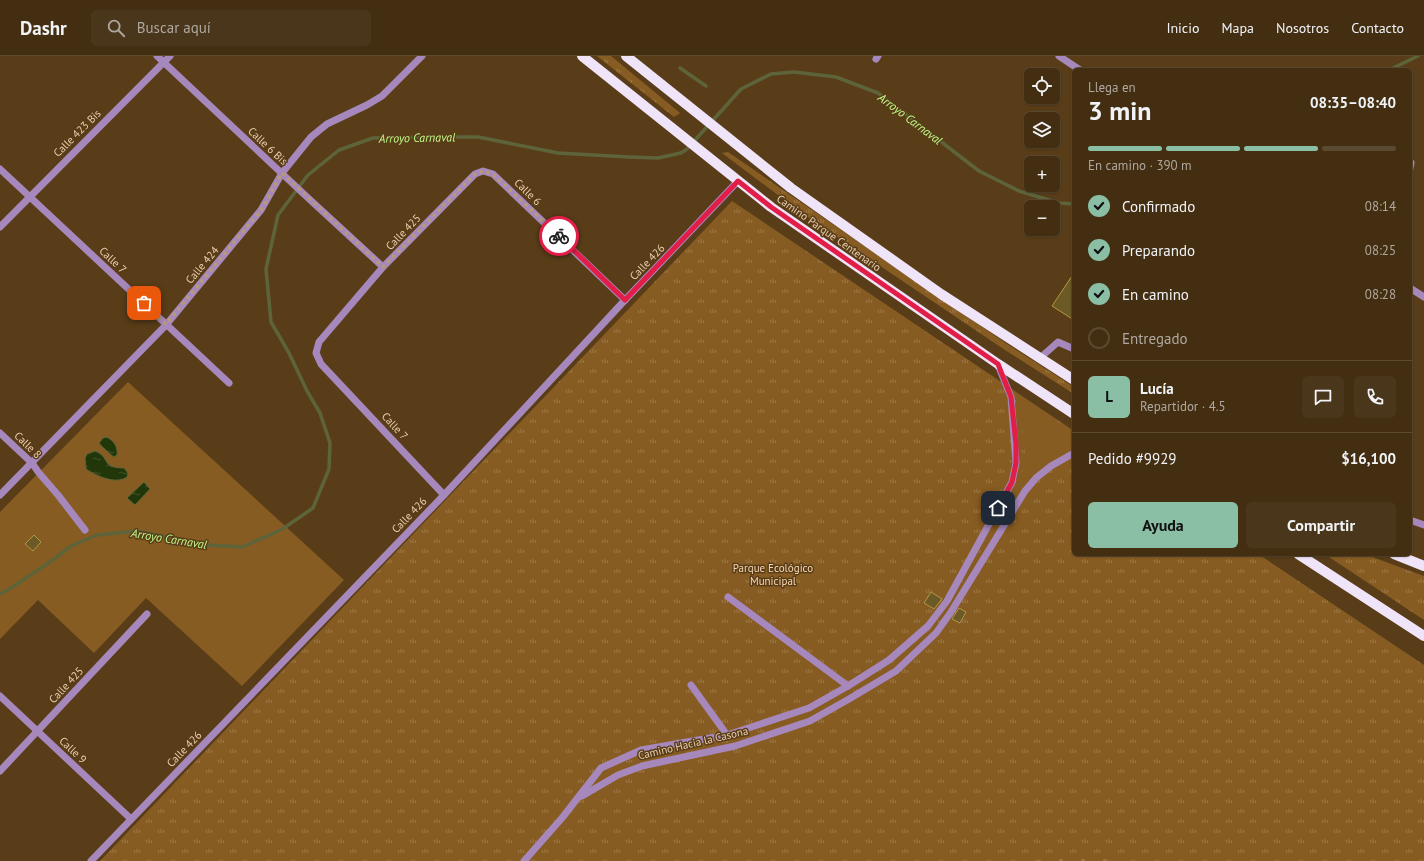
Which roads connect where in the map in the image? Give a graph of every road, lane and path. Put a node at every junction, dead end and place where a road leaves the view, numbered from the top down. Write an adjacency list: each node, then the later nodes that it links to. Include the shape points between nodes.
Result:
1 (157, 56): 7 (street, Calle 6 Bis)
2 (170, 56): 7 (street, Calle 423 Bis)
3 (422, 56): 11 (street, Calle 424, via 382,96 327,124 311,137)
4 (582, 56): 12 (main road, Camino Parque Centenario)
5 (626, 56): 22 (main road, Camino Parque Centenario, via 791,188 941,294)
6 (1059, 56): 8 (street)
7 (164, 62): 11 (street, Calle 6 Bis); 13 (street, Calle 423 Bis)
8 (1077, 68)
9 (0, 170): 13 (street, Calle 7)
10 (483, 171): 15 (street, Calle 425, via 475,174); 18 (street, Calle 6, via 493,174)
11 (284, 175): 15 (street, Calle 6 Bis); 19 (street, Calle 424, via 261,210)
12 (738, 181): 18 (street, Calle 426); 23 (main road, Camino Parque Centenario, via 771,207)
13 (29, 197): 14 (street, Calle 423 Bis); 19 (street, Calle 7)
14 (0, 227)
15 (383, 267): 21 (street, Calle 425, via 319,342)
16 (1412, 289): 17 (street)
17 (1424, 297)
18 (625, 300): 30 (street, Calle 426)
19 (166, 324): 25 (street, Calle 7); 29 (street, Calle 424)
20 (1072, 348): 22 (street, via 1058,342)
21 (316, 353): 30 (street, Calle 7, via 321,364)
22 (1040, 358): 24 (main road, Camino Parque Centenario)
23 (998, 364): 26 (main road, Camino Parque Centenario); 42 (street, Camino Hacia la Casona, via 1011,397 1016,444 1012,482 947,601 928,626 889,660)
24 (1072, 379)
25 (229, 383)
26 (1072, 413)
27 (0, 433): 29 (street, Calle 8)
28 (1072, 454): 44 (street, Camino Hacia la Casona, via 1051,466 1025,491 936,633 896,671)
29 (32, 463): 31 (street, Calle 424); 34 (street, Calle 8)
30 (444, 494): 51 (street, Calle 426)
31 (0, 495)
32 (1412, 521): 33 (street)
33 (1424, 524)
34 (85, 530)
35 (1301, 556): 40 (main road)
36 (1399, 556): 37 (main road)
37 (1424, 566)
38 (728, 597): 42 (street)
39 (147, 614): 45 (street, Calle 425)
40 (1424, 636)
41 (690, 685): 47 (street)
42 (846, 687): 44 (street); 46 (street, Camino Hacia la Casona, via 809,708)
43 (0, 696): 45 (street, Calle 9)
44 (849, 699): 48 (street, Camino Hacia la Casona, via 810,721)
45 (37, 731): 49 (street, Calle 425); 51 (street, Calle 9)
46 (735, 732): 47 (street, Camino Hacia la Casona); 48 (street)
47 (727, 735): 50 (street, Camino Hacia la Casona, via 641,750 601,768)
48 (742, 744): 50 (street, Camino Hacia la Casona, via 642,766 618,775)
49 (0, 771)
50 (578, 798): 53 (street, Camino Hacia la Casona)
51 (131, 819): 52 (street, Calle 426)
52 (91, 861)
53 (524, 861)

